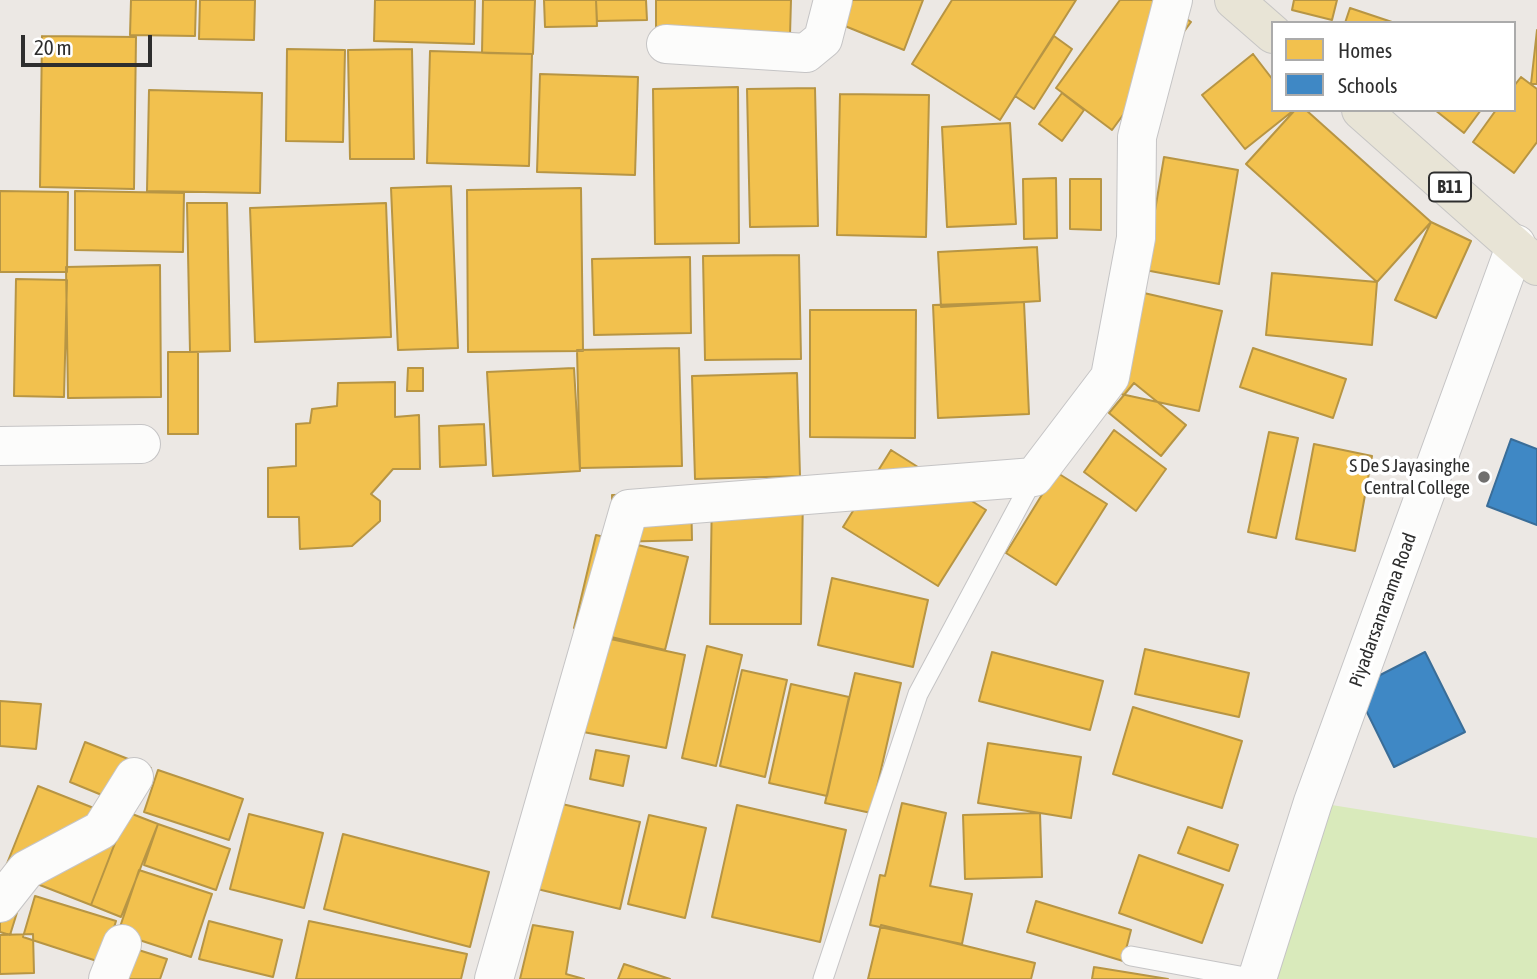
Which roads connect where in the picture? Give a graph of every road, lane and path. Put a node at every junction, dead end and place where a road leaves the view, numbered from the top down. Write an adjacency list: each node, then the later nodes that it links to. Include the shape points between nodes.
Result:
1 (833, 0): 5 (street, via 823,39 806,53)
2 (1172, 0): 10 (street, via 1137,137 1136,238 1110,377)
3 (1234, 0): 4 (main road)
4 (1271, 32)
5 (666, 44)
6 (1363, 112): 7 (main road, B11)
7 (1526, 255): 18 (street, Piyadarsanarama Road, via 1313,802)
8 (141, 444): 9 (street)
9 (0, 446)
10 (1034, 477): 16 (street, via 629,509); 17 (lane, via 918,694)
11 (134, 777): 12 (street, via 101,830 26,870)
12 (0, 903)
13 (122, 944): 15 (street)
14 (1131, 956): 18 (lane)
15 (108, 979)
16 (494, 979)
17 (823, 979)
18 (1257, 979)

